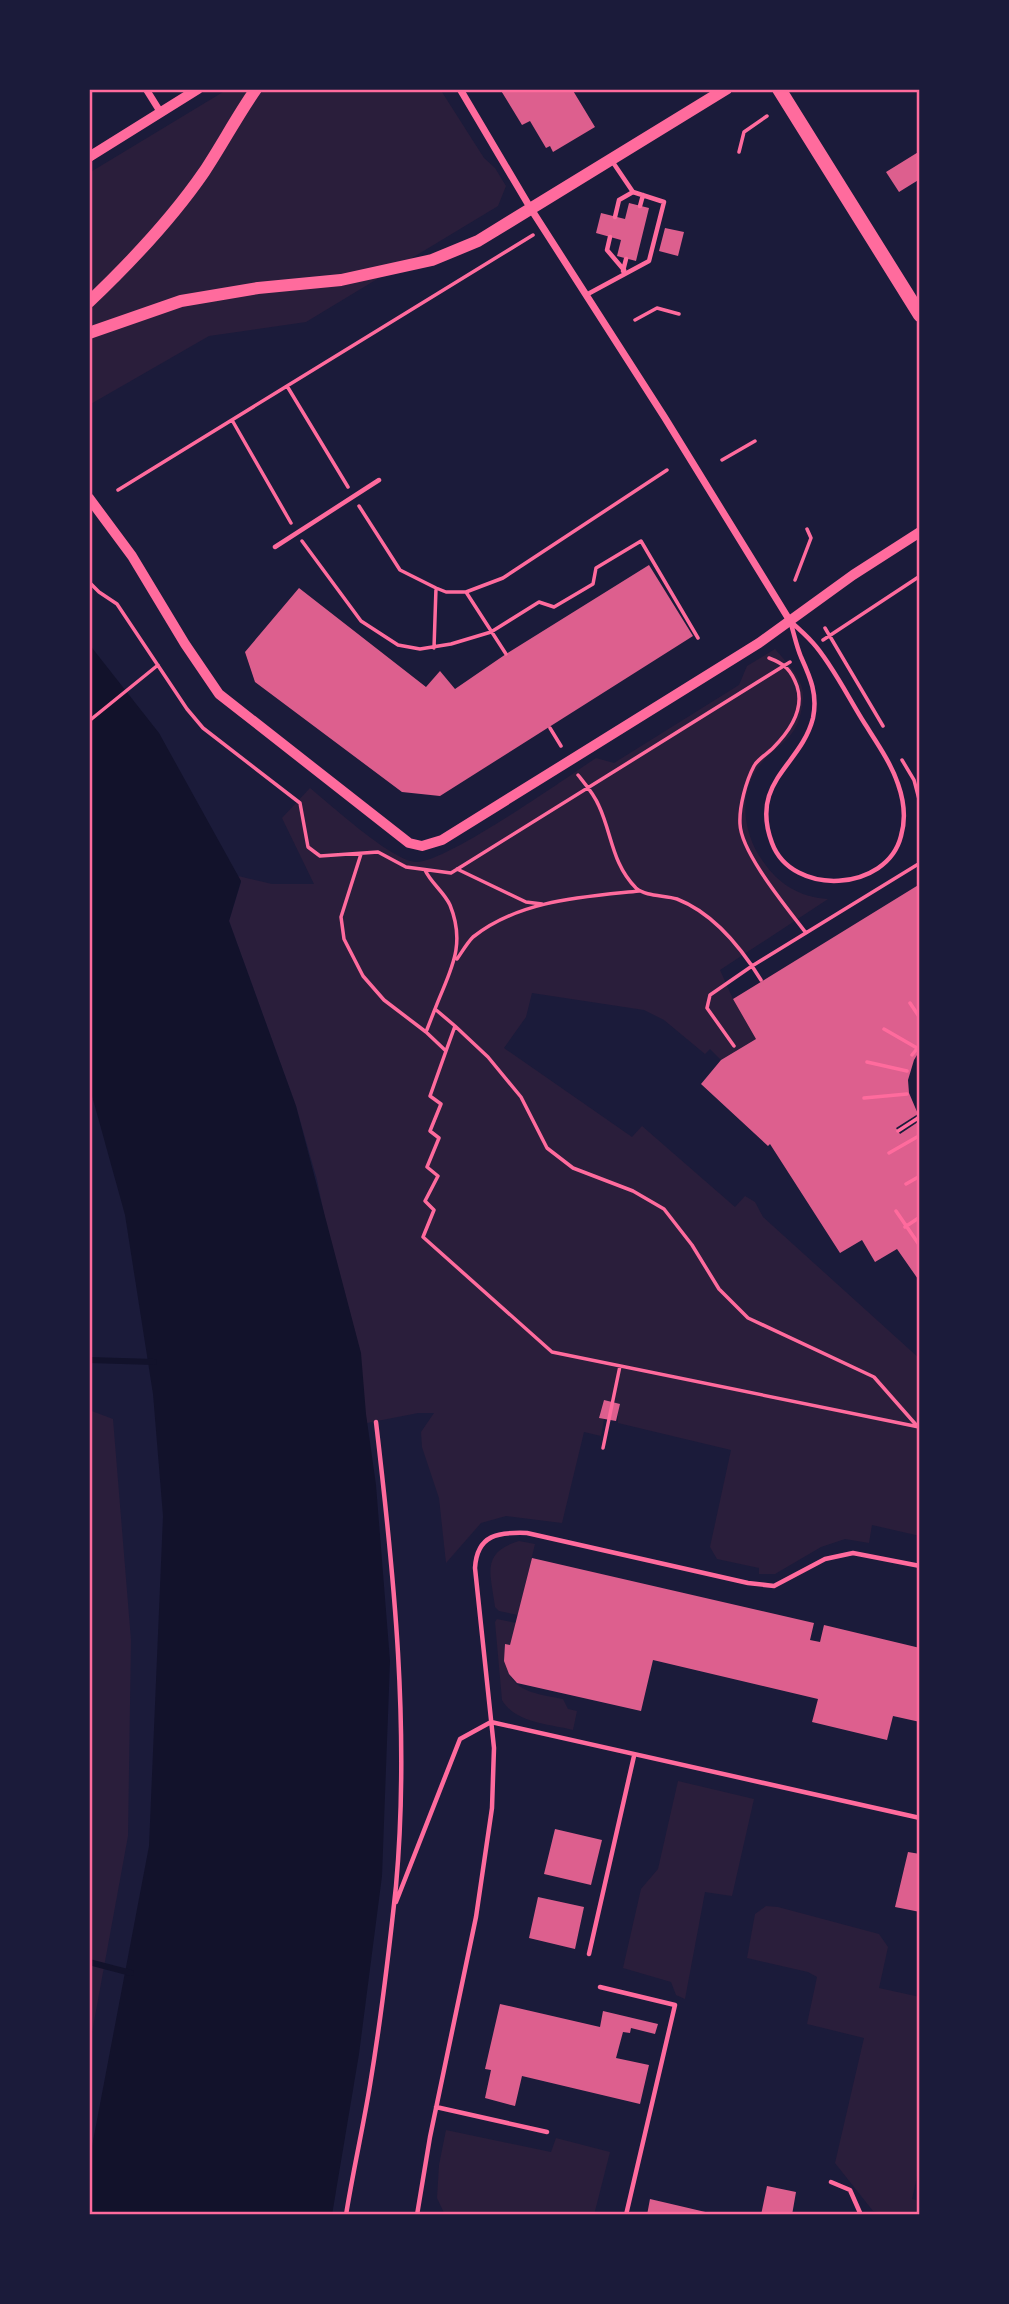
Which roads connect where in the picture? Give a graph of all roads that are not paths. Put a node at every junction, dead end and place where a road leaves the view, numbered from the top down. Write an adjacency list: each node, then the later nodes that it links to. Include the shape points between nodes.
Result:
1 (146, 89): 7 (street)
2 (198, 89): 7 (street)
3 (256, 89): 19 (main road, via 176,208 144,249)
4 (460, 89): 13 (street)
5 (726, 89): 9 (main road)
6 (779, 89): 20 (highway)
7 (161, 113): 8 (street)
8 (89, 157)
9 (611, 160): 10 (lane); 13 (main road)
10 (633, 192): 11 (lane); 14 (lane, via 619,200)
11 (643, 195): 12 (lane); 17 (lane, via 664,202 649,261)
12 (640, 206)
13 (531, 209): 18 (street); 21 (main road, via 478,241 432,260 341,280 195,299)
14 (615, 217)
15 (610, 237): 17 (lane, via 607,250)
16 (626, 259): 17 (lane)
17 (623, 272): 18 (lane)
18 (586, 295): 26 (street)
19 (89, 303)
20 (920, 315)
21 (89, 333)
22 (379, 480): 25 (lane)
23 (89, 498): 26 (street, via 132,556 219,694 408,843 422,846 442,840)
24 (920, 532): 26 (street)
25 (275, 547)
26 (790, 621): 26 (lane, via 815,689 813,718 802,743 772,785 766,813 772,844 786,863 808,876 836,882 861,877 889,862 901,837 904,808 898,782 815,645)
27 (376, 1422): 32 (lane, via 399,1661)
28 (920, 1566): 29 (lane, via 853,1553 825,1559 774,1586 527,1532 503,1532 485,1540 475,1568)
29 (491, 1722): 30 (lane); 32 (lane, via 460,1739); 35 (lane, via 494,1748 487,1847)
30 (634, 1756): 31 (lane); 33 (lane)
31 (920, 1818)
32 (393, 1911): 38 (lane, via 370,2084)
33 (589, 1954)
34 (600, 1987): 40 (lane, via 675,2005)
35 (436, 2107): 36 (lane); 39 (lane)
36 (547, 2132)
37 (831, 2182): 41 (lane, via 850,2190)
38 (346, 2215)
39 (417, 2215)
40 (626, 2215)
41 (860, 2215)

